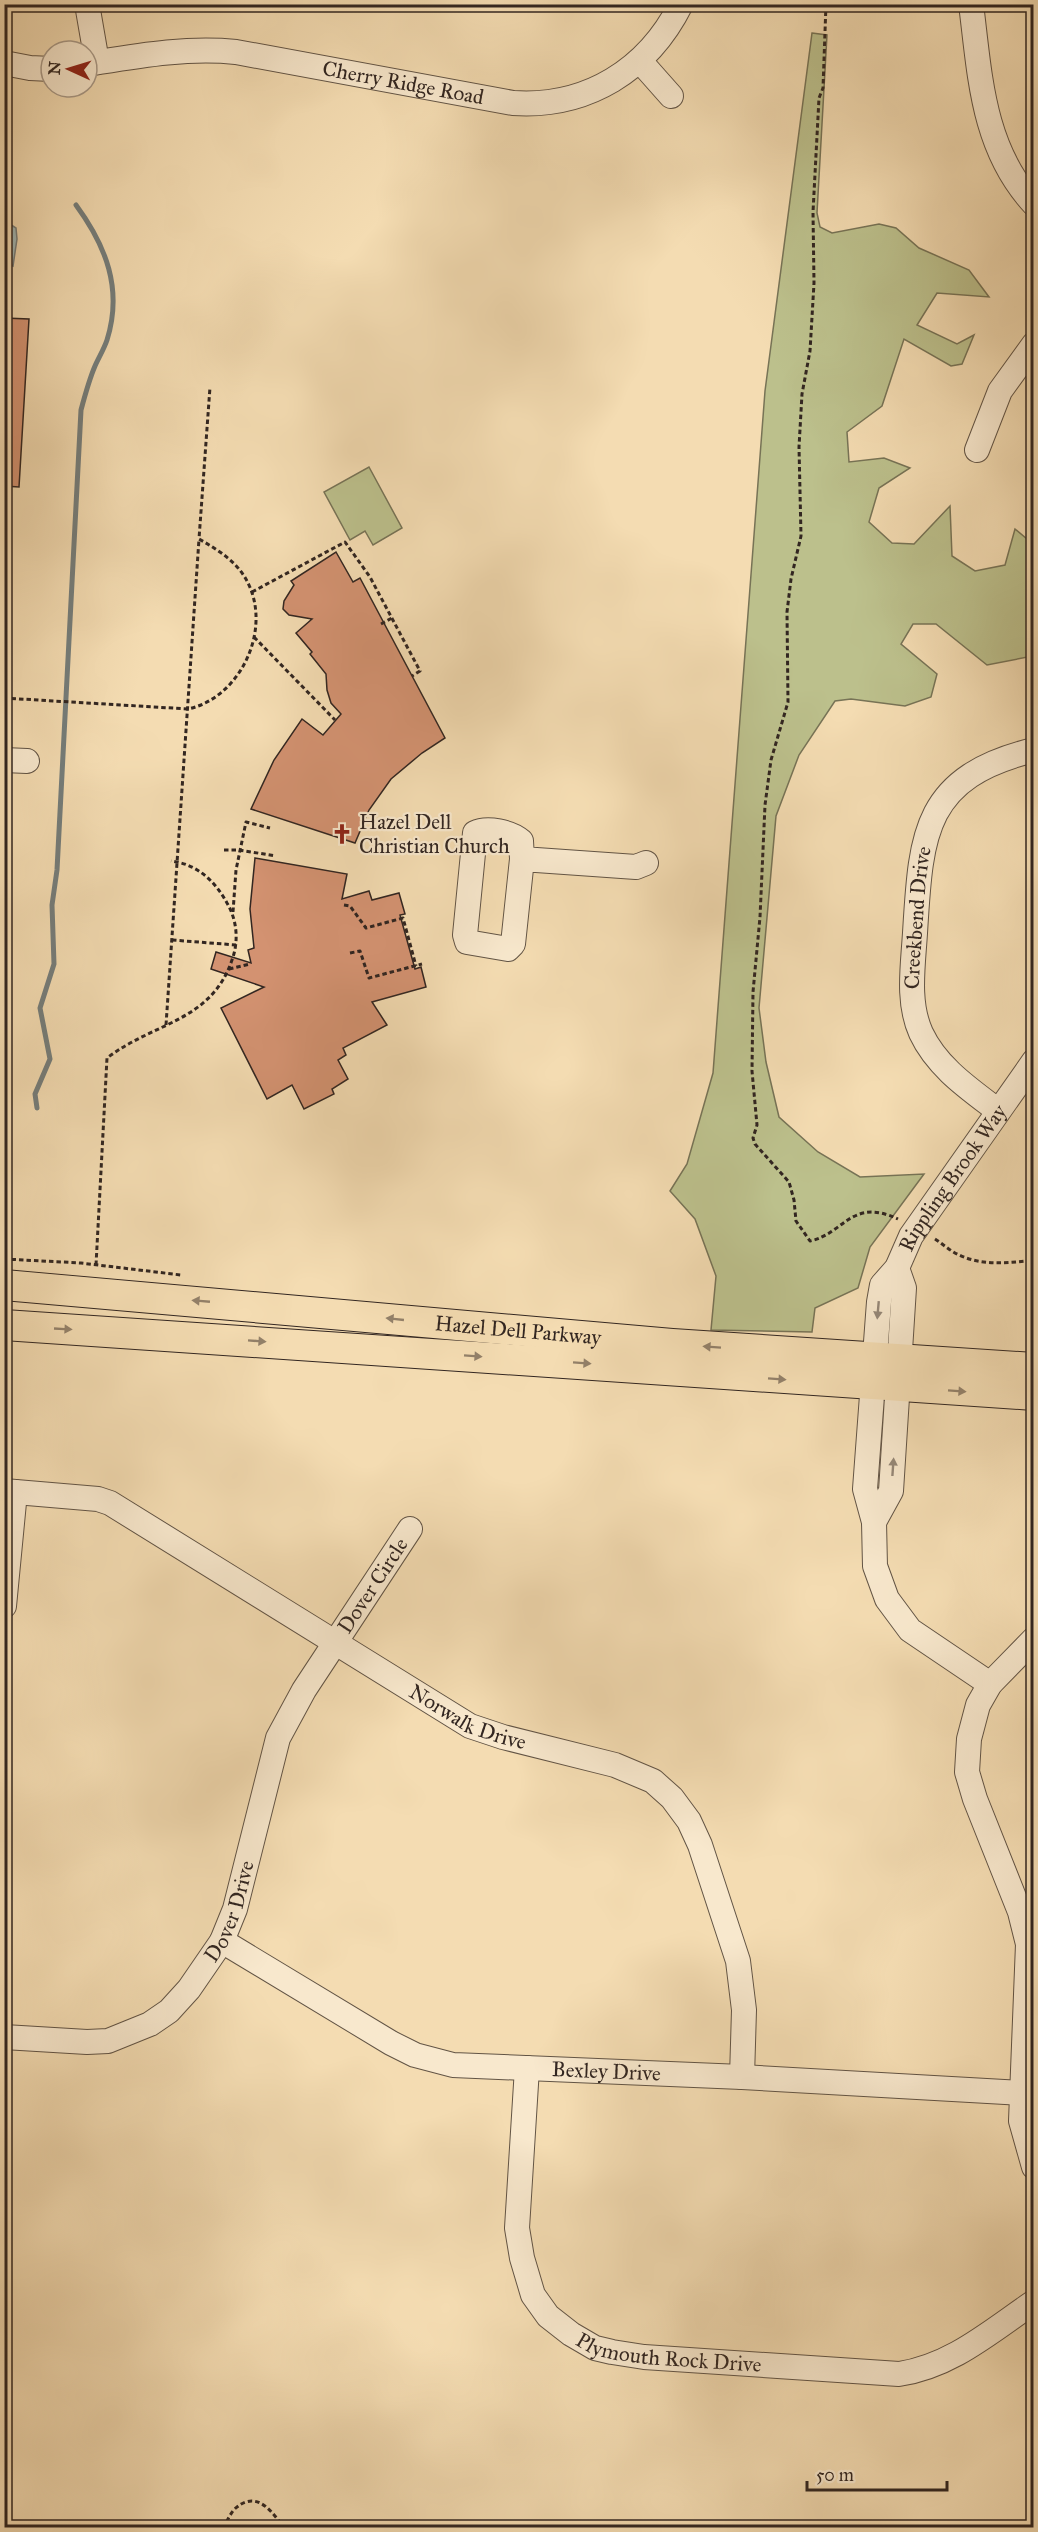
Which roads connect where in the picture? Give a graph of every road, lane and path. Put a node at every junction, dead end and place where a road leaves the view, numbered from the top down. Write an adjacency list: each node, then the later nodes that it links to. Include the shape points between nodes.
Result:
1 (87, 4): 5 (street)
2 (681, 4): 6 (street, Cherry Ridge Road)
3 (826, 4): 45 (path, via 813,212 811,328 800,436 801,536 790,579 787,612 789,702 771,760 765,805 753,982 752,1071 757,1125 753,1138 789,1182 796,1221 810,1241 855,1215 885,1215)
4 (971, 4): 11 (street, via 990,129 1002,159)
5 (90, 39)
6 (640, 61): 7 (street, Cherry Ridge Road, via 600,88 528,104 236,52 178,51); 10 (street)
7 (99, 62)
8 (4, 63): 9 (street)
9 (39, 68)
10 (671, 96)
11 (1034, 204)
12 (1034, 344): 14 (street, via 999,391)
13 (210, 387): 15 (path)
14 (977, 450)
15 (199, 539): 16 (path, via 238,567); 22 (path)
16 (252, 592): 17 (path, via 345,542); 19 (path)
17 (392, 618): 18 (path); 20 (path, via 420,671)
18 (381, 624)
19 (254, 637): 22 (path, via 240,674 210,700); 23 (path)
20 (412, 675)
21 (4, 698): 22 (path)
22 (188, 709): 31 (path)
23 (335, 720)
24 (1034, 750): 44 (street, Creekbend Drive, via 988,765 956,787 931,822 919,868 912,984 917,1022 940,1063)
25 (270, 828): 27 (path, via 246,822)
26 (224, 850): 27 (path)
27 (239, 850): 28 (path); 34 (path)
28 (276, 856)
29 (522, 859): 29 (street, via 521,841 515,836 482,829 475,833 467,942 508,948 513,944); 32 (street, via 636,867)
30 (171, 861): 31 (path)
31 (177, 862): 34 (path, via 203,873 220,889); 35 (path)
32 (646, 863)
33 (344, 904): 40 (path, via 350,906 366,928 403,918)
34 (233, 914): 36 (path)
35 (172, 940): 36 (path); 42 (path)
36 (236, 945): 41 (path)
37 (350, 953): 40 (path, via 360,951 369,978)
38 (250, 964): 41 (path)
39 (422, 964): 40 (path)
40 (416, 966)
41 (229, 969): 42 (path, via 214,994 192,1013)
42 (166, 1025): 49 (path, via 107,1058)
43 (1034, 1061): 44 (street, Rippling Brook Way)
44 (997, 1110): 45 (street, Rippling Brook Way)
45 (916, 1229): 47 (path, via 968,1259 987,1263); 53 (street, Rippling Brook Way, via 897,1268 904,1288)
46 (4, 1259): 48 (path)
47 (1034, 1260)
48 (81, 1263)
49 (96, 1265)
50 (4, 1285): 53 (main road, Hazel Dell Parkway, one-way to 50, via 672,1344)
51 (4, 1325): 53 (main road, Hazel Dell Parkway, one-way to 53, via 594,1364)
52 (1034, 1368): 53 (main road, Hazel Dell Parkway)
53 (886, 1372): 54 (main road, Hazel Dell Parkway, one-way to 54); 60 (street, Rippling Brook Way, via 891,1491 874,1522 879,1582 897,1616 910,1630)
54 (1034, 1395)
55 (10, 1492): 57 (street); 59 (street, Norwalk Drive, via 98,1498 110,1503)
56 (410, 1529): 59 (street, Dover Circle)
57 (4, 1606)
58 (1034, 1639): 60 (street)
59 (335, 1643): 61 (street, Dover Drive, via 278,1738 238,1898); 64 (street, Norwalk Drive, via 470,1726 615,1765 653,1781 672,1798 700,1845 738,1961 744,2010)
60 (990, 1684): 65 (street, via 978,1705 969,1739 967,1772 1020,1912 1028,1944)
61 (222, 1941): 62 (street, Dover Drive, via 169,2011 129,2035 87,2042); 63 (street, Bexley Drive, via 415,2055 453,2065)
62 (4, 2037)
63 (527, 2068): 64 (street, Bexley Drive); 67 (street, Plymouth Rock Drive, via 517,2228 522,2258 533,2295 548,2316 595,2348 644,2357 899,2374 935,2366)
64 (742, 2077): 65 (street, Bexley Drive)
65 (1021, 2093): 66 (street, via 1021,2121)
66 (1034, 2167)
67 (1034, 2302)
68 (223, 2528): 69 (path, via 237,2507 252,2502 267,2505)
69 (284, 2528)

